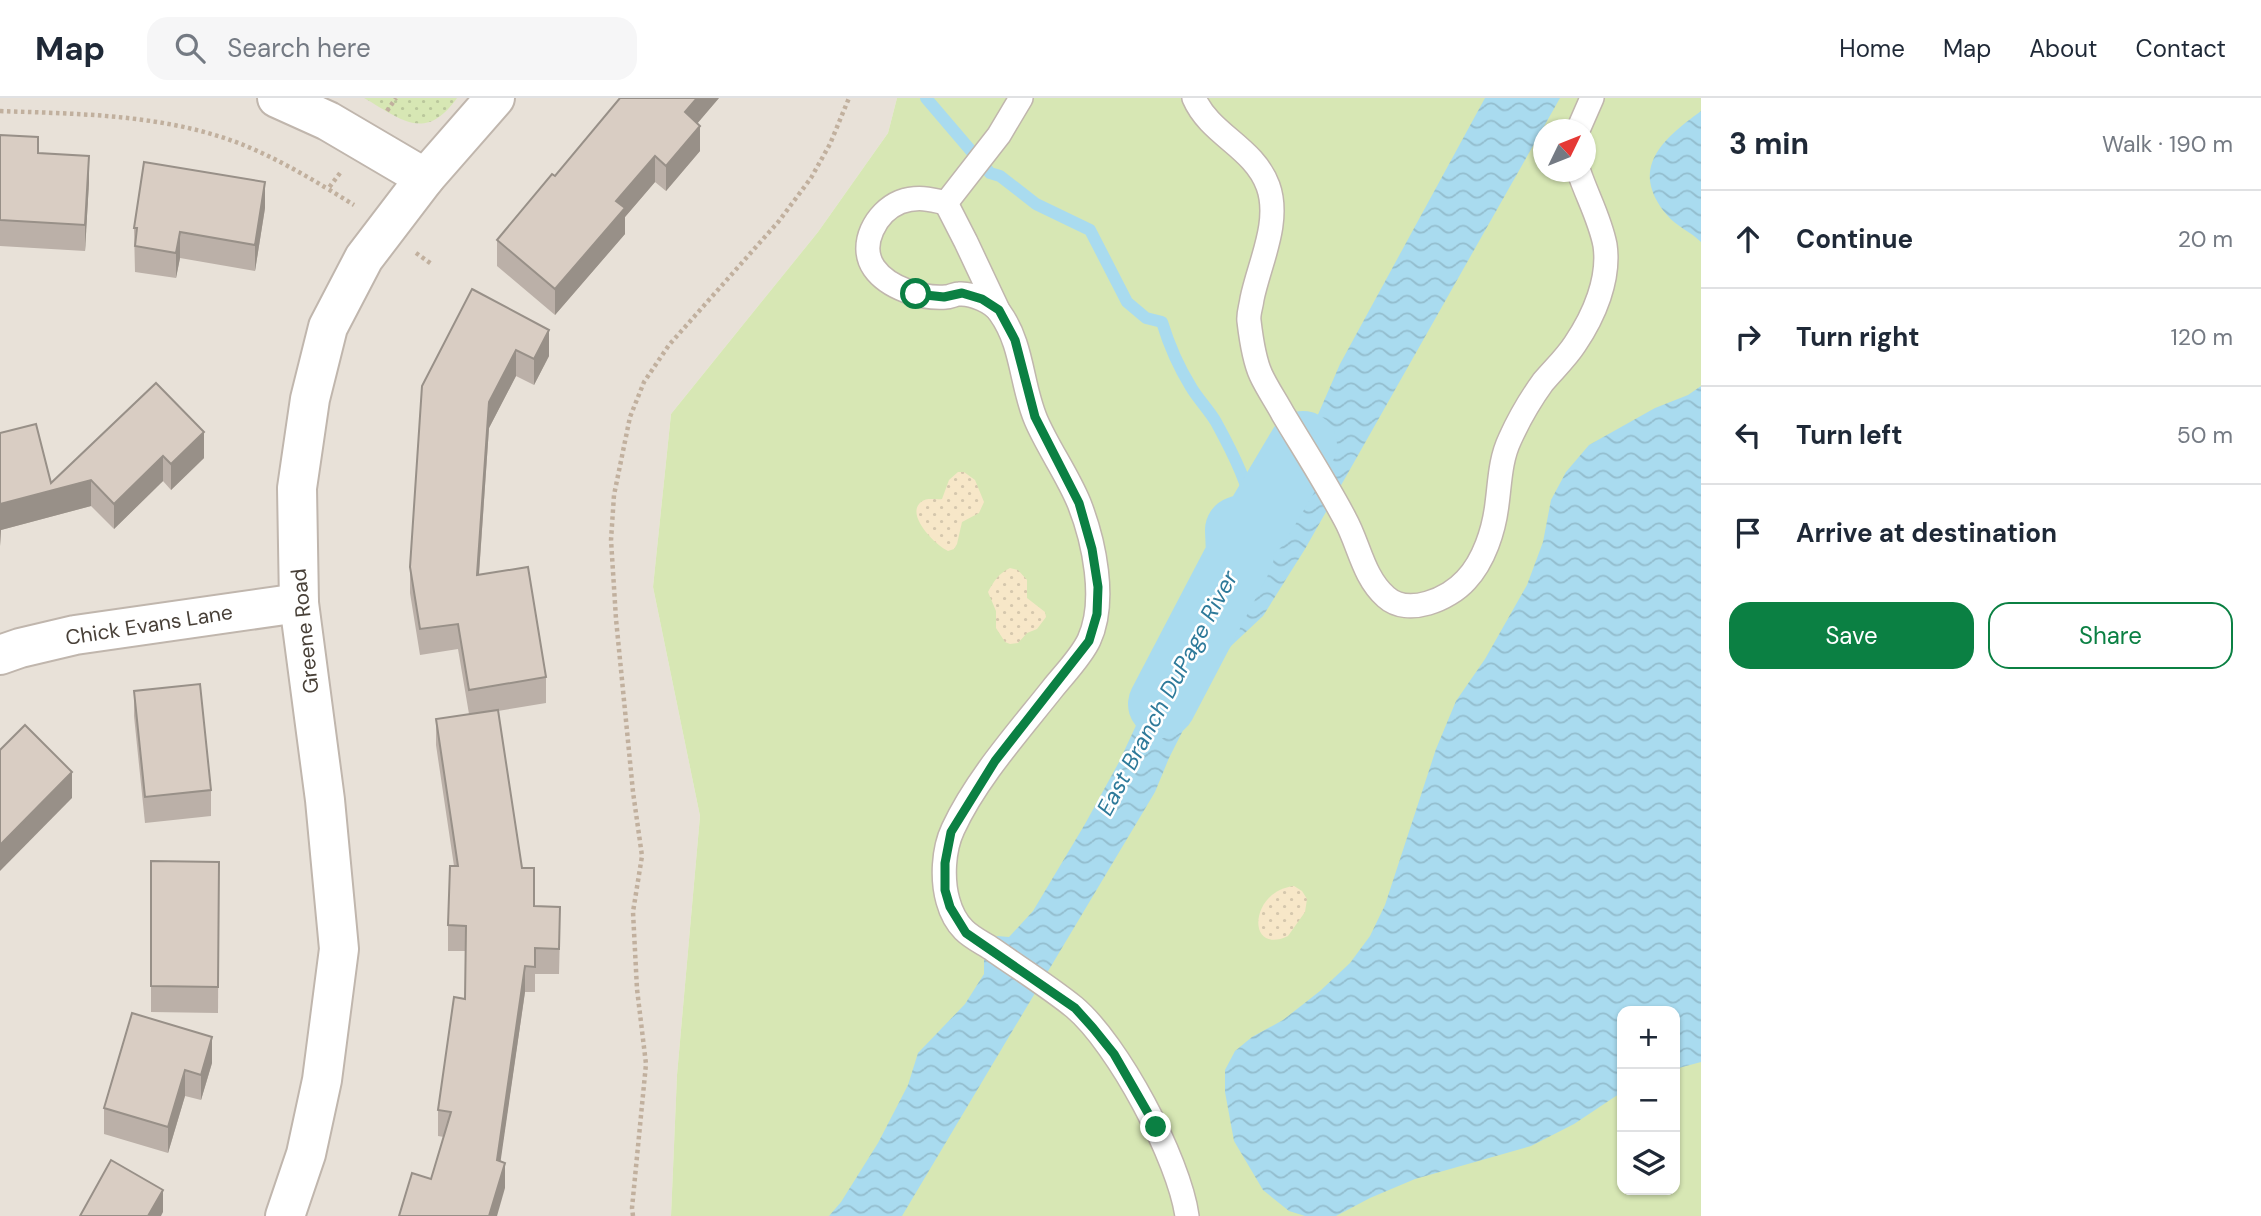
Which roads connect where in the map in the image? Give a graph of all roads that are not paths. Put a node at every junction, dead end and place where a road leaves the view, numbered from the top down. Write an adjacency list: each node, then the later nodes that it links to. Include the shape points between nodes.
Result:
1 (277, 98): 7 (street, via 328,121)
2 (495, 98): 7 (street, Greene Road)
3 (1021, 98): 9 (lane)
4 (1194, 98): 8 (lane, via 1209,122 1258,165 1269,187 1269,236 1248,318 1260,373 1347,522 1373,582 1387,598 1405,605 1445,596 1479,564 1497,507 1504,451 1520,417 1588,322 1604,277 1605,246)
5 (1592, 98): 6 (lane)
6 (1583, 119)
7 (425, 178): 11 (street, Greene Road, via 364,258 328,327 310,399 297,488)
8 (1583, 182)
9 (946, 204): 10 (lane); 10 (lane, via 924,197 899,203 883,214 867,248 874,268 893,284 916,294 944,297 962,293)
10 (999, 310): 14 (lane, via 1015,340 1035,417 1079,503 1092,549 1097,614 1089,641 995,761 951,832 945,890 966,933 1075,1008 1114,1054 1156,1127)
11 (299, 603): 12 (street, Chick Evans Lane, via 75,635); 13 (street, Greene Road, via 339,950 322,1080 306,1154)
12 (0, 655)
13 (285, 1216)
14 (1187, 1216)

